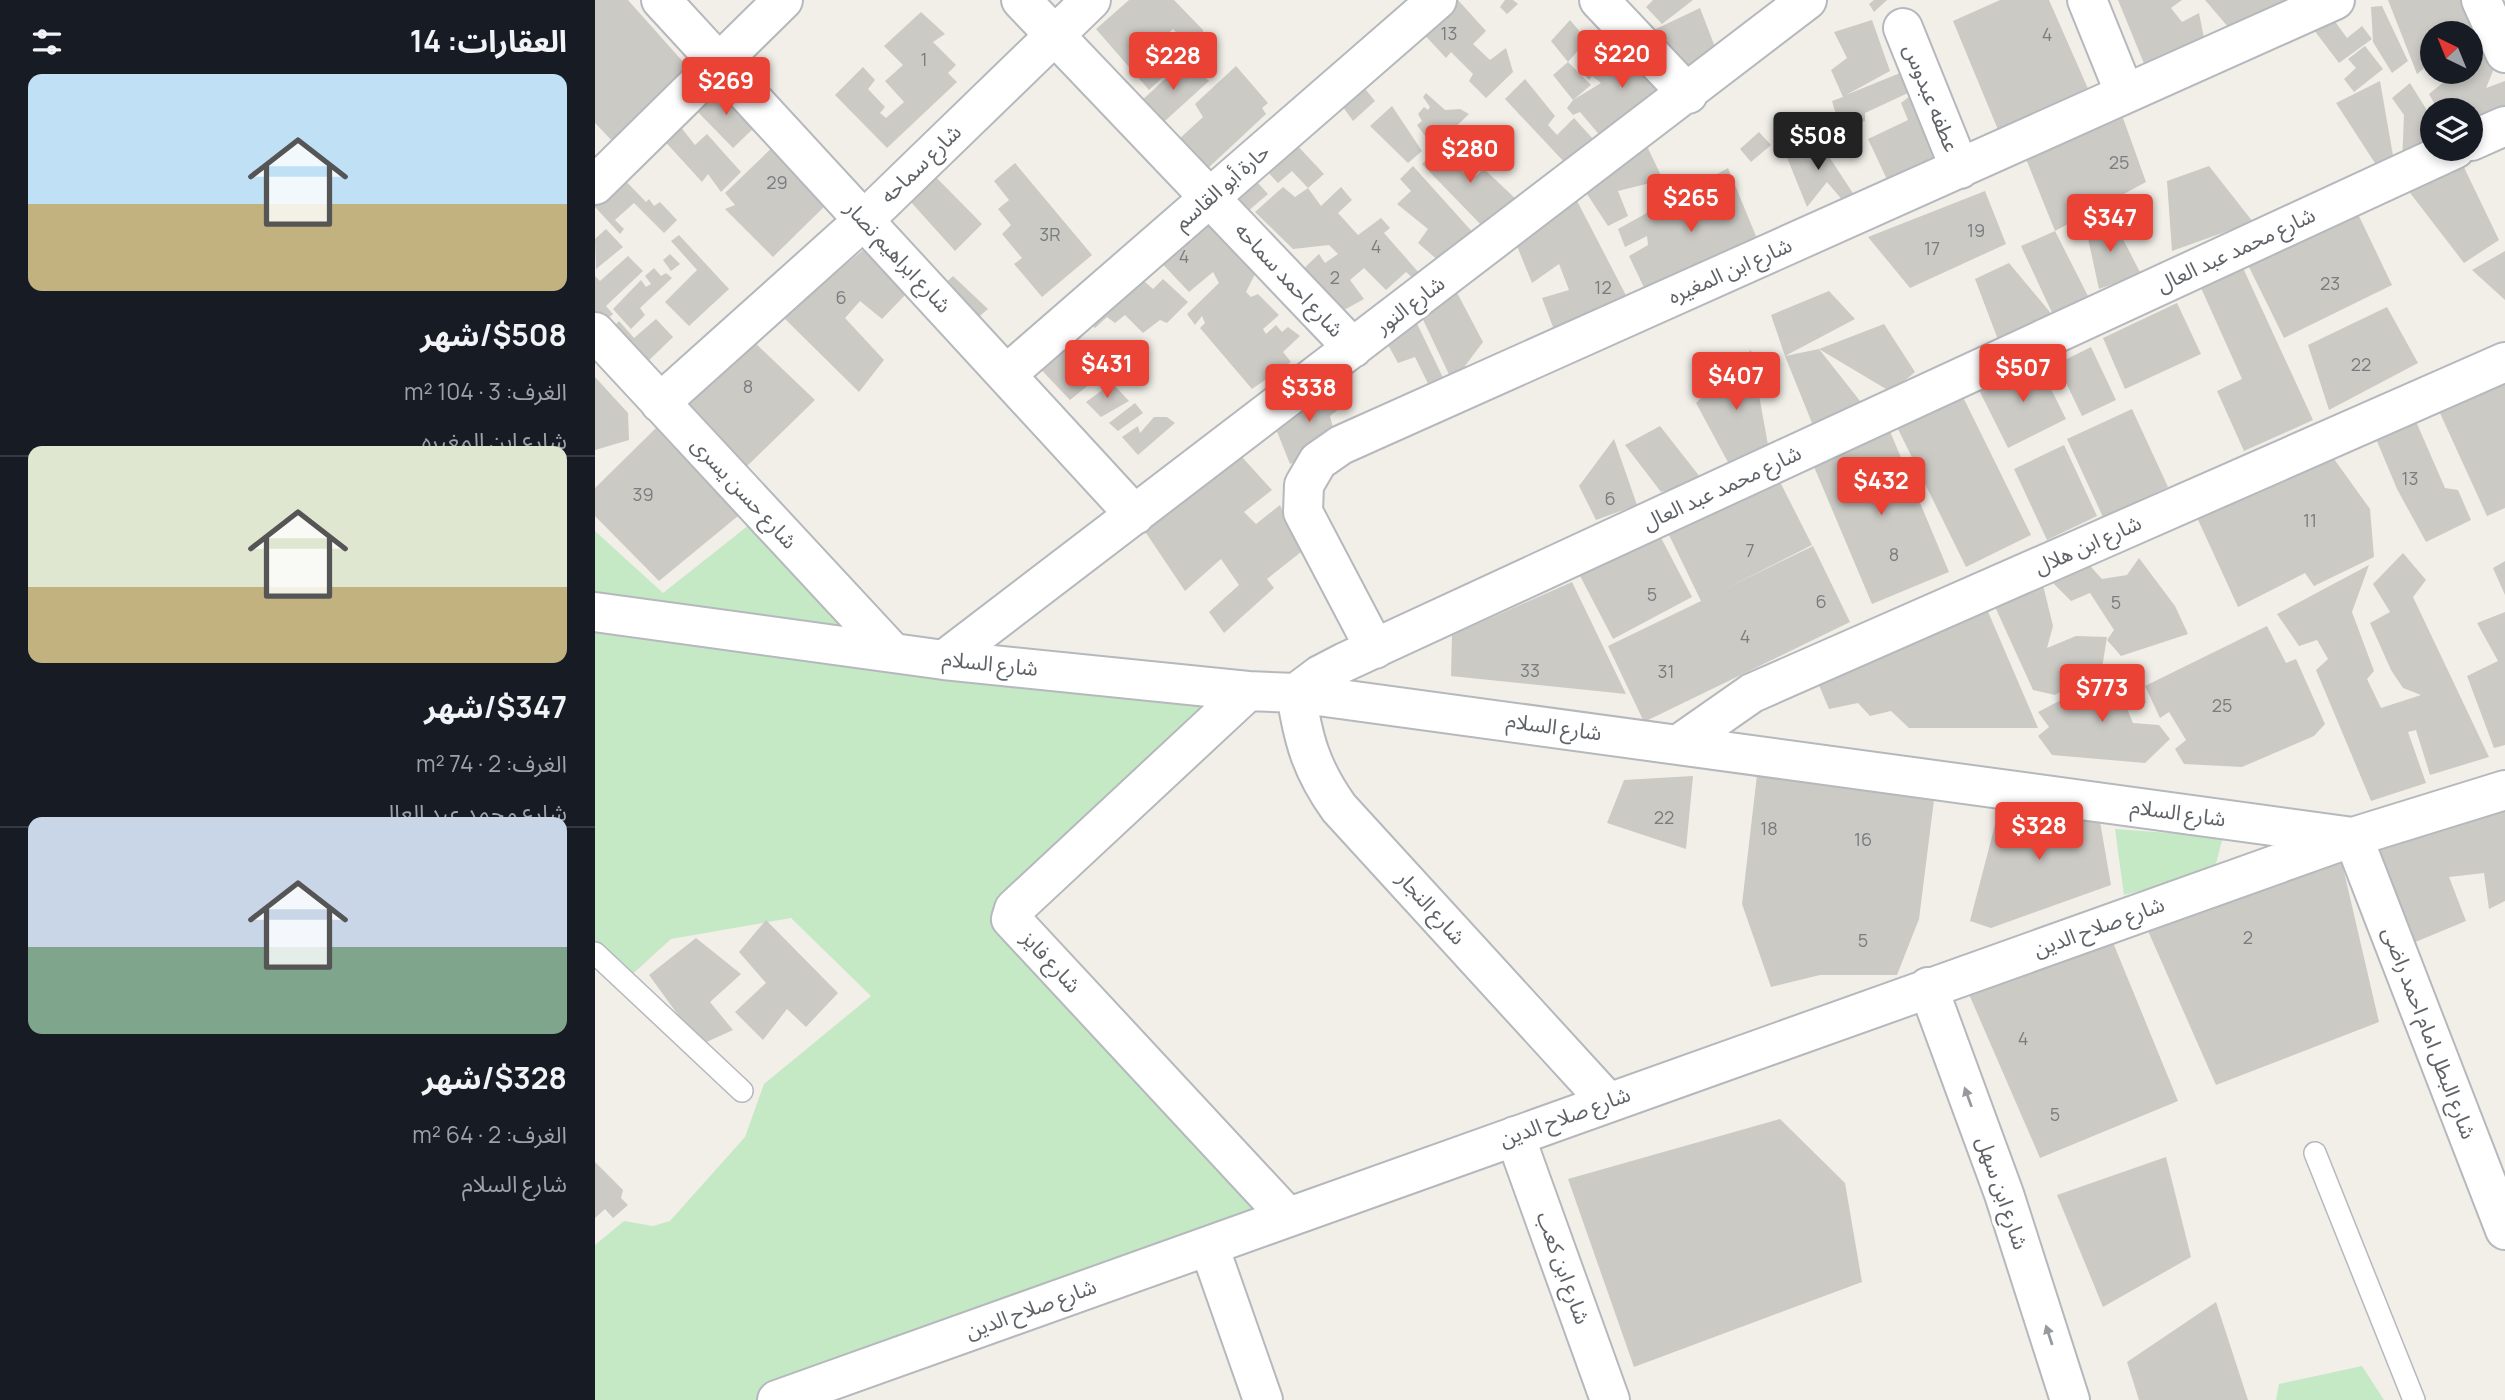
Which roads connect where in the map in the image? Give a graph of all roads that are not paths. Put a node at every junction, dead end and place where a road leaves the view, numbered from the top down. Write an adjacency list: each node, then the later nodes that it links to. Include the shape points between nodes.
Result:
1 (661, 0): 14 (street, شارع ابراهيم نصار)
2 (783, 0): 14 (street)
3 (1021, 0): 12 (street, شارع احمد سماحه)
4 (1091, 0): 12 (street, شارع سماحه)
5 (1437, 0): 22 (street, حارة أبو القاسم)
6 (1599, 0): 15 (street)
7 (1807, 0): 15 (street, شارع النور)
8 (2087, 0): 16 (street)
9 (2335, 0): 16 (street, شارع ابن المغيره)
10 (2481, 0): 13 (street)
11 (1903, 28): 20 (street, عطفه عبدوس)
12 (1054, 34): 22 (street, شارع احمد سماحه); 23 (street, شارع سماحه)
13 (2505, 53)
14 (719, 63): 21 (street); 23 (street, شارع ابراهيم نصار)
15 (1688, 94): 25 (street, شارع النور)
16 (2125, 94): 20 (street, شارع ابن المغيره)
17 (2505, 126): 18 (street)
18 (2483, 136)
19 (2429, 161): 31 (street, شارع محمد عبد العال)
20 (1959, 169): 31 (street, شارع ابن المغيره, via 1341,445 1318,461 1304,485 1303,512)
21 (595, 185)
22 (1211, 197): 25 (street, شارع احمد سماحه); 27 (street, حارة أبو القاسم)
23 (864, 220): 27 (street, شارع ابراهيم نصار); 28 (street, شارع سماحه)
24 (595, 332): 28 (street, شارع حسن يسرى)
25 (1353, 348): 29 (street, شارع النور)
26 (2505, 362): 36 (street, شارع ابن هلال, via 1752,693)
27 (1007, 374): 29 (street, شارع ابراهيم نصار)
28 (660, 403): 32 (street, شارع حسن يسرى)
29 (1135, 515): 33 (street, شارع النور)
30 (595, 612): 32 (street, شارع السلام)
31 (1375, 649): 35 (street, شارع محمد عبد العال, via 1319,675)
32 (893, 653): 33 (street, شارع السلام)
33 (944, 660): 34 (street, شارع السلام)
34 (1248, 691): 35 (street, شارع السلام); 45 (street, شارع فايز, via 1011,916)
35 (1296, 693): 36 (street, شارع السلام); 42 (street, شارع النجار, via 1303,738 1319,780 1339,808)
36 (1679, 744): 38 (street, شارع السلام)
37 (2505, 790): 38 (street, شارع السلام)
38 (2353, 836): 40 (street, شارع صلاح الدين); 46 (street, شارع البطل امام احمد راضى)
39 (595, 953): 41 (lane)
40 (1928, 988): 42 (street, شارع صلاح الدين); 51 (street, شارع ابن سهل, one-way to 40, via 2004,1194)
41 (742, 1091)
42 (1607, 1101): 43 (street, شارع صلاح الدين)
43 (1515, 1136): 45 (street, شارع صلاح الدين); 50 (street, شارع ابن كعب)
44 (2315, 1153): 52 (lane)
45 (1288, 1217): 47 (street, شارع صلاح الدين)
46 (2505, 1230)
47 (1209, 1246): 48 (street, شارع صلاح الدين); 49 (street)
48 (777, 1400)
49 (1263, 1400)
50 (1610, 1400)
51 (2070, 1400)
52 (2414, 1400)

